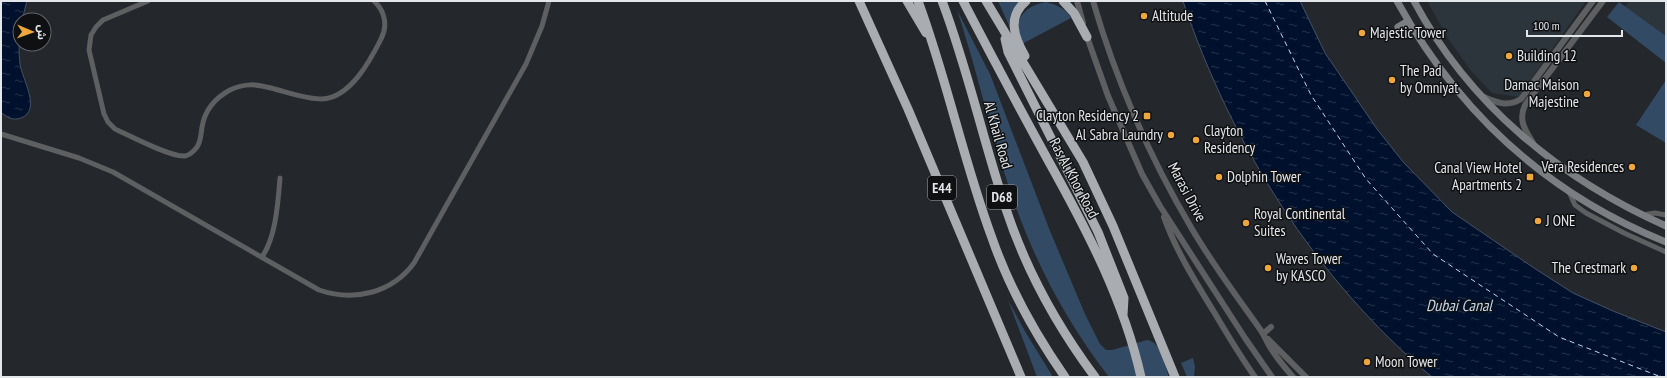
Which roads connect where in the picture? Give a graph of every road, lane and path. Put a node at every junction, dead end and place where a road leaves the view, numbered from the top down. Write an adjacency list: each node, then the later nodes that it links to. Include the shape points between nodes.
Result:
1 (148, 1): 2 (street, via 102,20 91,35 89,50 108,122 115,129 170,153 184,156 197,147 207,109 221,95 246,84 323,99 335,96 350,86 357,79 385,30 383,12)
2 (374, 1)
3 (549, 1): 36 (street, via 542,26 522,70 414,263 402,276 374,292 343,295 316,288)
4 (860, 1): 41 (highway, E44, via 911,115)
5 (907, 1): 22 (highway)
6 (918, 1): 22 (highway, E44)
7 (942, 1): 43 (highway, Al Khail Road / D68, via 964,66 997,184 1016,238 1054,315)
8 (963, 1): 37 (highway, Ras Al Khor Road, via 1087,234)
9 (986, 1): 20 (highway)
10 (1026, 1): 24 (highway, via 1016,15 1014,30 1020,47 1048,96)
11 (1064, 1): 21 (highway, via 1074,12)
12 (1077, 1): 21 (street, Marasi Drive)
13 (1093, 1): 39 (street, Marasi Drive, via 1125,91 1166,182 1216,268)
14 (1397, 1): 18 (main road)
15 (1414, 1): 23 (main road, via 1443,48)
16 (1593, 1): 23 (street, via 1521,99 1502,104)
17 (1603, 1): 26 (street, via 1523,110 1523,126)
18 (1408, 21): 19 (main road); 28 (main road, via 1435,62 1474,110 1508,145)
19 (1398, 27)
20 (1005, 35): 24 (highway); 37 (highway, via 1008,52 1112,265 1124,298)
21 (1087, 37): 30 (street, Marasi Drive, via 1100,77 1125,137)
22 (933, 44): 29 (highway, E44)
23 (1480, 96): 26 (main road)
24 (1051, 108): 40 (highway, via 1093,183)
25 (1, 134): 36 (street, via 68,154 113,172)
26 (1538, 149): 31 (main road, via 1579,180)
27 (280, 178): 36 (street, via 274,225)
28 (1569, 192): 34 (main road, via 1618,220); 35 (street, via 1575,205 1586,213 1624,234)
29 (978, 198): 42 (highway, D68, via 1000,260 1018,299)
30 (1160, 206): 47 (street, via 1183,262); 48 (street, Marasi Drive)
31 (1642, 215): 32 (street); 33 (main road)
32 (1666, 215)
33 (1666, 226)
34 (1666, 242)
35 (1666, 252)
36 (262, 257)
37 (1123, 316): 44 (highway, Ras Al Khor Road)
38 (1271, 327): 39 (street)
39 (1263, 334): 49 (street, Marasi Drive); 50 (street)
40 (1171, 367): 45 (highway); 46 (highway)
41 (1021, 377)
42 (1065, 377)
43 (1095, 377)
44 (1140, 377)
45 (1175, 377)
46 (1179, 377)
47 (1255, 377)
48 (1272, 377)
49 (1293, 377)
50 (1306, 377)

